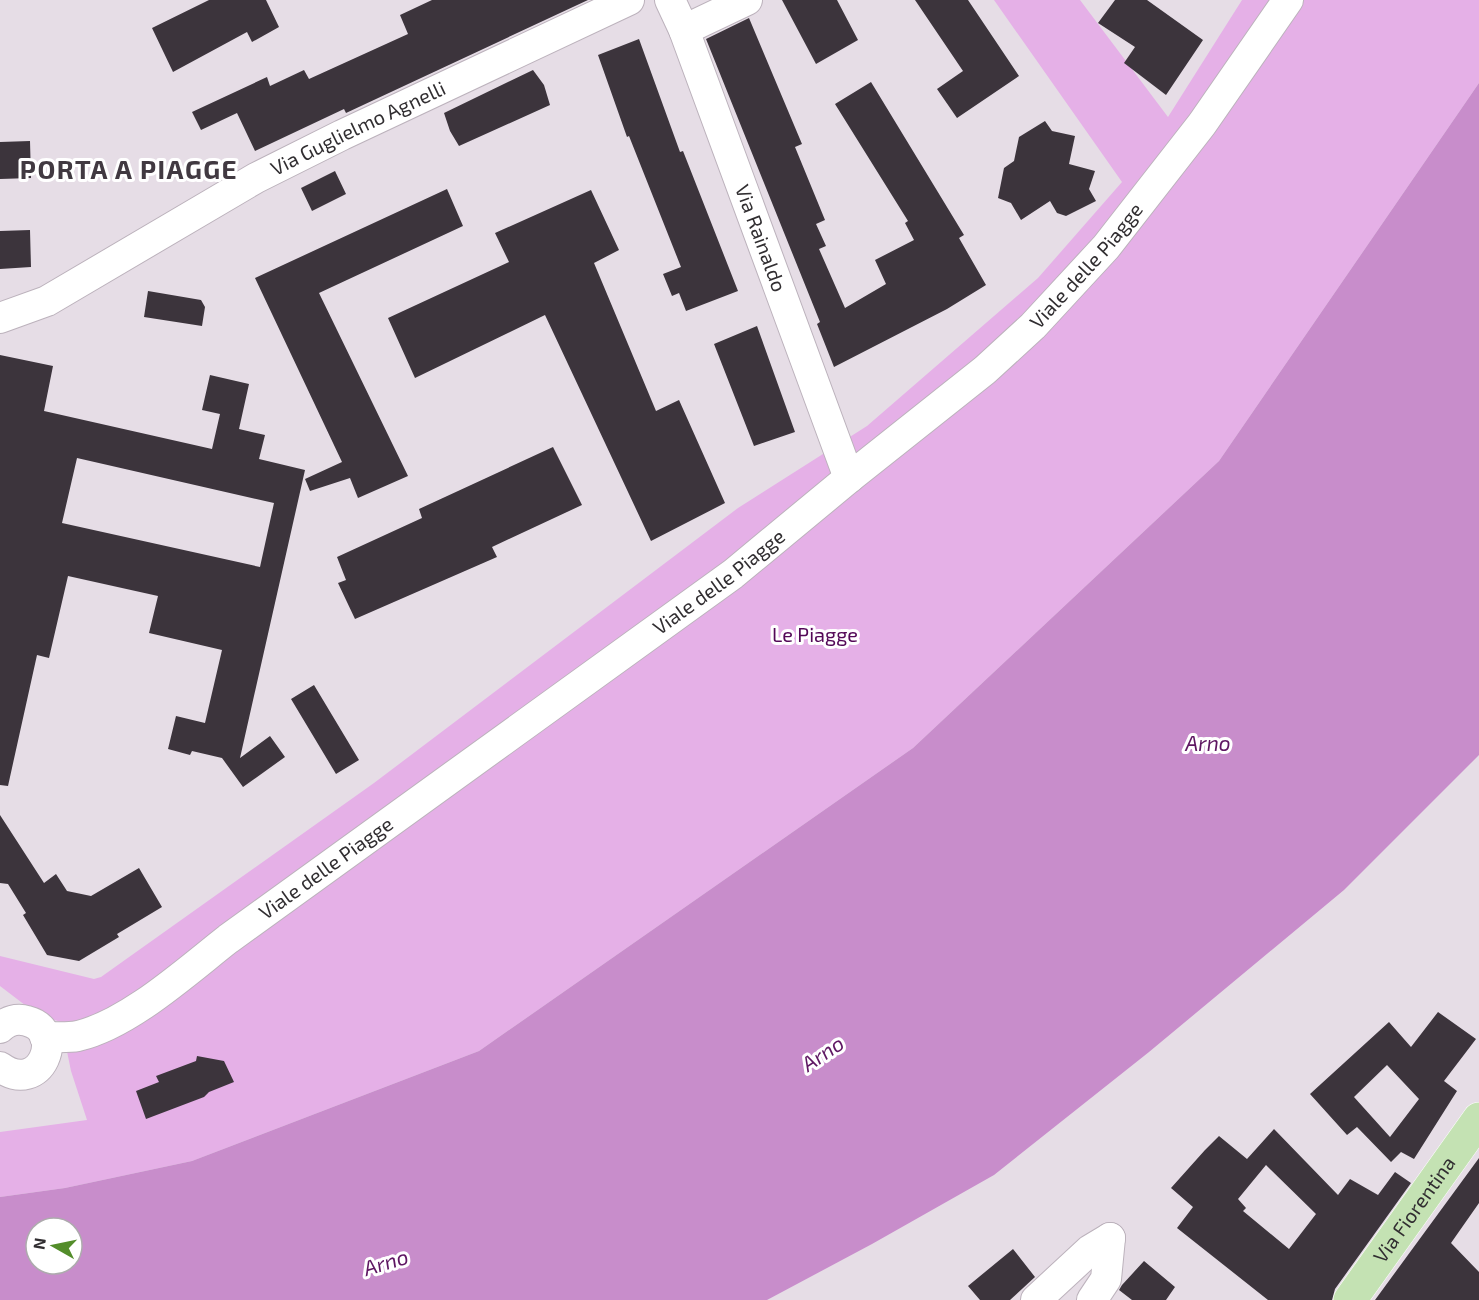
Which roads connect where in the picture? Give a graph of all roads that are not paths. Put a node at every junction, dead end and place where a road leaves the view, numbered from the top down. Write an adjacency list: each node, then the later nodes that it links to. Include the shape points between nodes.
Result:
1 (628, 0): 6 (street, Via Guglielmo Agnelli, via 256,178 47,301)
2 (670, 0): 5 (street, Via Rainaldo)
3 (747, 0): 5 (street)
4 (1288, 0): 7 (street, Viale delle Piagge, via 1202,124 1106,247 1033,326 985,370)
5 (684, 30): 7 (street, Via Rainaldo)
6 (0, 318)
7 (849, 478): 9 (street, Viale delle Piagge, via 733,574 151,998 90,1032)
8 (1, 1023): 9 (street, via 28,1021)
9 (45, 1037): 10 (street, via 47,1053 32,1072 16,1075)
10 (0, 1068)
11 (1479, 1119): 14 (main road, Via Fiorentina)
12 (1036, 1300): 13 (street, via 1090,1250 1110,1238 1106,1279)
13 (1092, 1300)
14 (1350, 1300)

